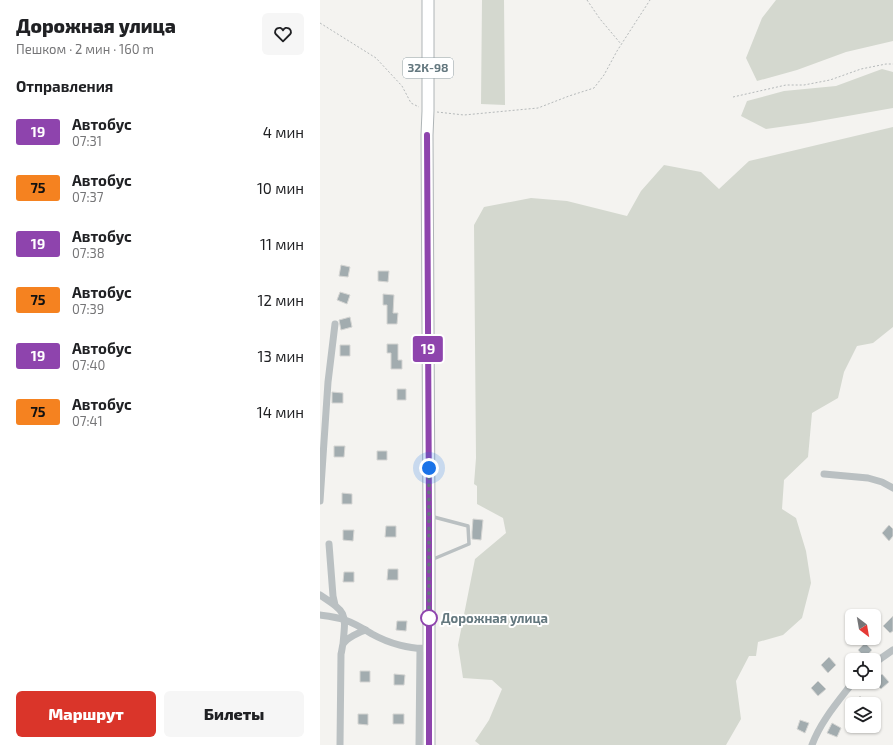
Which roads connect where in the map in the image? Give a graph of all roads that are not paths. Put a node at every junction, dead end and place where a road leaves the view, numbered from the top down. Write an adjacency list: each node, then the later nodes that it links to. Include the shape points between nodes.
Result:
1 (428, 0): 6 (main road, 32К-98)
2 (335, 324): 5 (street, via 328,382)
3 (824, 474): 4 (street, via 868,478)
4 (893, 488)
5 (320, 502)
6 (429, 516): 8 (main road); 8 (lane, via 468,526 469,544)
7 (329, 544): 10 (street)
8 (429, 562): 15 (main road)
9 (320, 595): 10 (street)
10 (335, 605): 12 (street, via 342,611)
11 (320, 615): 12 (street)
12 (345, 620): 13 (street); 14 (street)
13 (366, 630): 14 (street); 15 (street, via 397,644)
14 (343, 644): 20 (street)
15 (425, 649): 19 (main road)
16 (893, 650): 17 (street)
17 (881, 658)
18 (848, 689): 23 (street, via 815,736)
19 (424, 695): 21 (street); 22 (main road)
20 (340, 745)
21 (419, 745)
22 (429, 745)
23 (812, 745)

